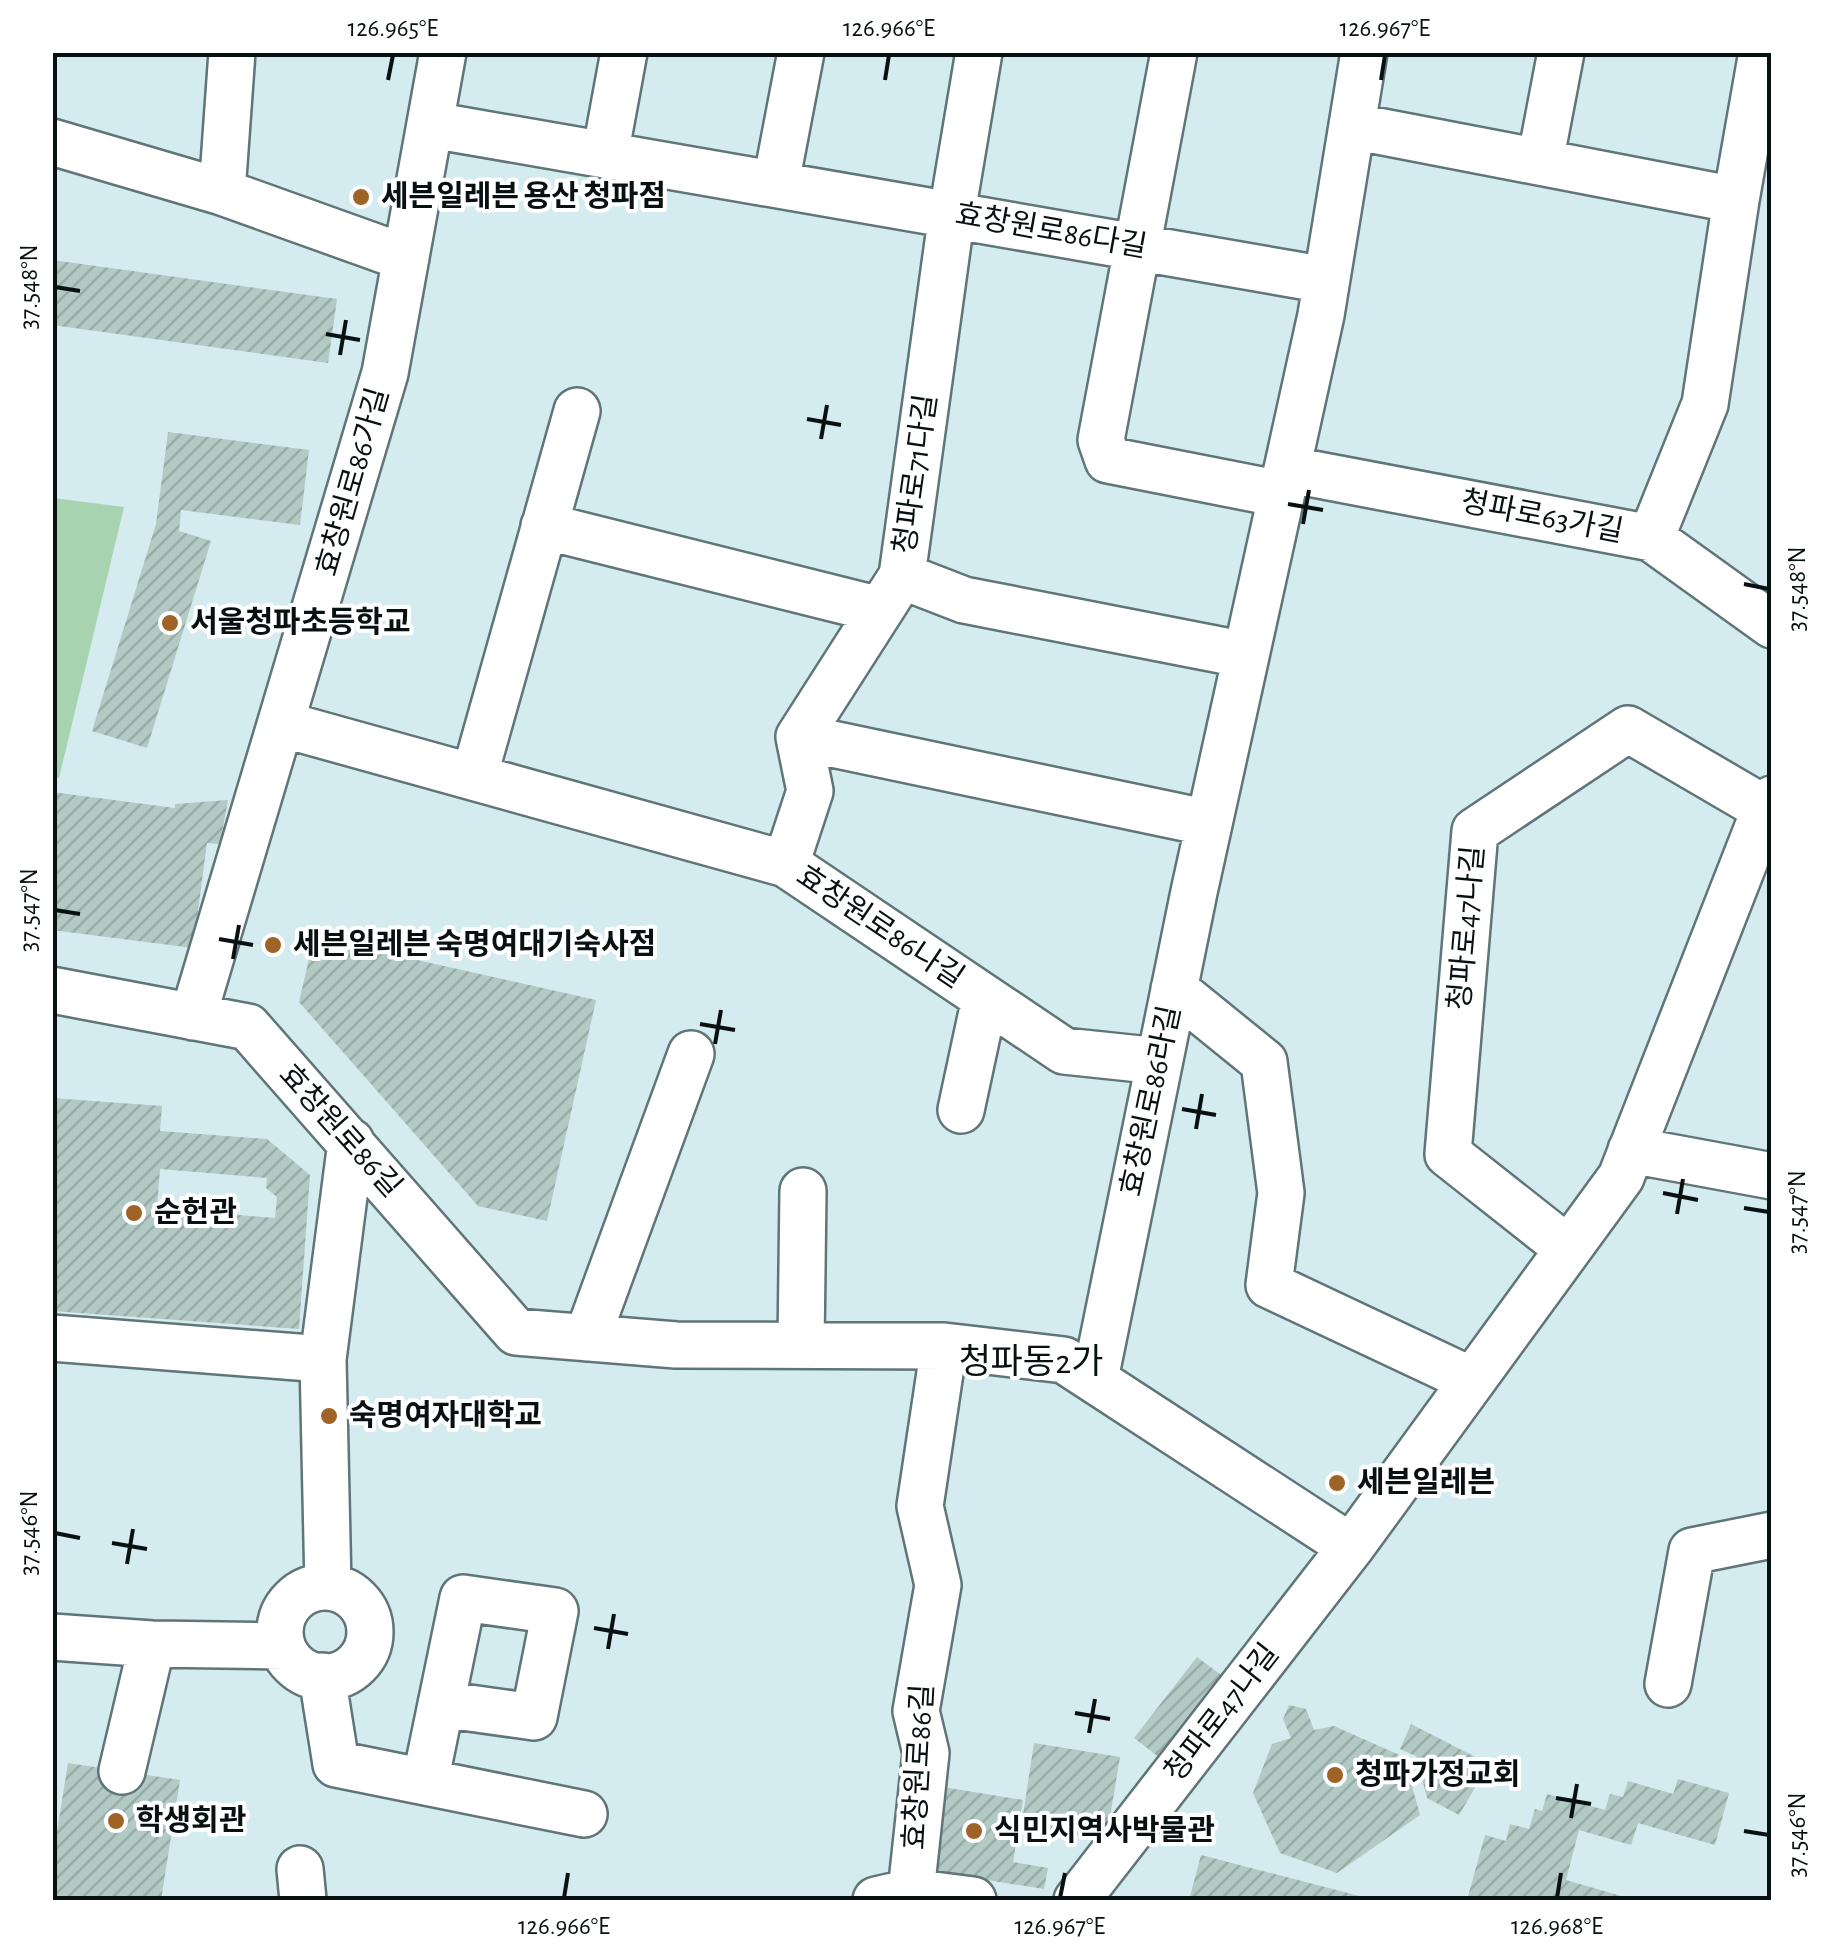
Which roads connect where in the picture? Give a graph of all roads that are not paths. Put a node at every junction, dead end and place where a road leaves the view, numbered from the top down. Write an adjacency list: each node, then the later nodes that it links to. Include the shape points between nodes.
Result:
1 (232, 52): 16 (street)
2 (443, 52): 10 (street, 효창원로86가길)
3 (624, 52): 13 (street)
4 (801, 52): 15 (street)
5 (980, 52): 18 (street, 청파로71다길)
6 (1174, 52): 19 (street)
7 (1364, 52): 11 (street, 효창원로86라길)
8 (1561, 52): 14 (street)
9 (1762, 52): 17 (street)
10 (432, 126): 13 (street, 효창원로86다길); 20 (street, 효창원로86가길)
11 (1352, 126): 14 (street); 21 (street, 효창원로86라길)
12 (52, 142): 16 (street)
13 (605, 155): 15 (street, 효창원로86다길)
14 (1540, 162): 17 (street)
15 (776, 183): 18 (street, 효창원로86다길)
16 (222, 192): 20 (street)
17 (1736, 200): 25 (street, via 1705,404)
18 (952, 214): 19 (street, 효창원로86다길); 26 (street, 청파로71다길)
19 (1138, 247): 21 (street, 효창원로86다길); 23 (street, via 1101,440 1108,460)
20 (406, 258): 29 (street, 효창원로86가길, via 384,373)
21 (1326, 280): 23 (street, 효창원로86라길)
22 (576, 411): 24 (street)
23 (1284, 481): 25 (street, 청파로63가길); 28 (street, 효창원로86라길)
24 (544, 526): 26 (street); 31 (street)
25 (1651, 538): 27 (street, 청파로63가길)
26 (891, 593): 28 (street, via 964,600); 30 (street, 청파로71다길)
27 (1772, 626)
28 (1246, 655): 33 (street, 효창원로86라길)
29 (282, 724): 31 (street, 효창원로86나길); 38 (street, 효창원로86가길)
30 (799, 737): 33 (street); 34 (street, via 810,791)
31 (474, 778): 34 (street, 효창원로86나길)
32 (1768, 804): 43 (street, 청파로47나길); 46 (street, 청파로47나길, via 1628,729 1475,831 1448,1154)
33 (1209, 823): 35 (street, 효창원로86라길)
34 (786, 864): 37 (street, 효창원로86나길)
35 (1174, 989): 40 (street, 효창원로86라길); 53 (street, via 1264,1062 1282,1193 1269,1285)
36 (52, 990): 38 (street, 효창원로86길)
37 (985, 998): 40 (street, 효창원로86나길, via 1064,1051); 41 (street)
38 (193, 1017): 42 (street, 효창원로86길, via 248,1028)
39 (692, 1054): 48 (street)
40 (1159, 1061): 52 (street, 효창원로86라길)
41 (961, 1110)
42 (351, 1142): 48 (street, 효창원로86길, via 516,1332); 51 (street)
43 (1631, 1150): 44 (street); 46 (street, 청파로47나길, via 1621,1177)
44 (1772, 1176)
45 (803, 1191): 49 (street)
46 (1567, 1248): 53 (street, 청파로47나길)
47 (52, 1338): 51 (street)
48 (587, 1338): 49 (street, 효창원로86길)
49 (802, 1345): 50 (street, 효창원로86길)
50 (944, 1346): 52 (street, 효창원로86길, via 1064,1360); 66 (street, 효창원로86길, via 920,1506 938,1585 916,1711 926,1753)
51 (323, 1358): 56 (street)
52 (1095, 1379): 55 (street, 효창원로86길)
53 (1471, 1380): 55 (street, 청파로47나길)
54 (1772, 1535): 61 (street, via 1692,1551)
55 (1350, 1547): 68 (street, 청파로47나길)
56 (328, 1587): 59 (street, via 294,1600 281,1621); 60 (street, via 354,1597 370,1635 360,1660)
57 (52, 1636): 58 (street)
58 (152, 1644): 59 (street); 63 (street)
59 (282, 1646): 60 (street, via 298,1667)
60 (322, 1676): 64 (street, via 336,1764)
61 (1668, 1684)
62 (442, 1704): 64 (street)
63 (122, 1771)
64 (425, 1782): 65 (street)
65 (584, 1814)
66 (894, 1896): 67 (street)
67 (973, 1900)
68 (1076, 1900)

